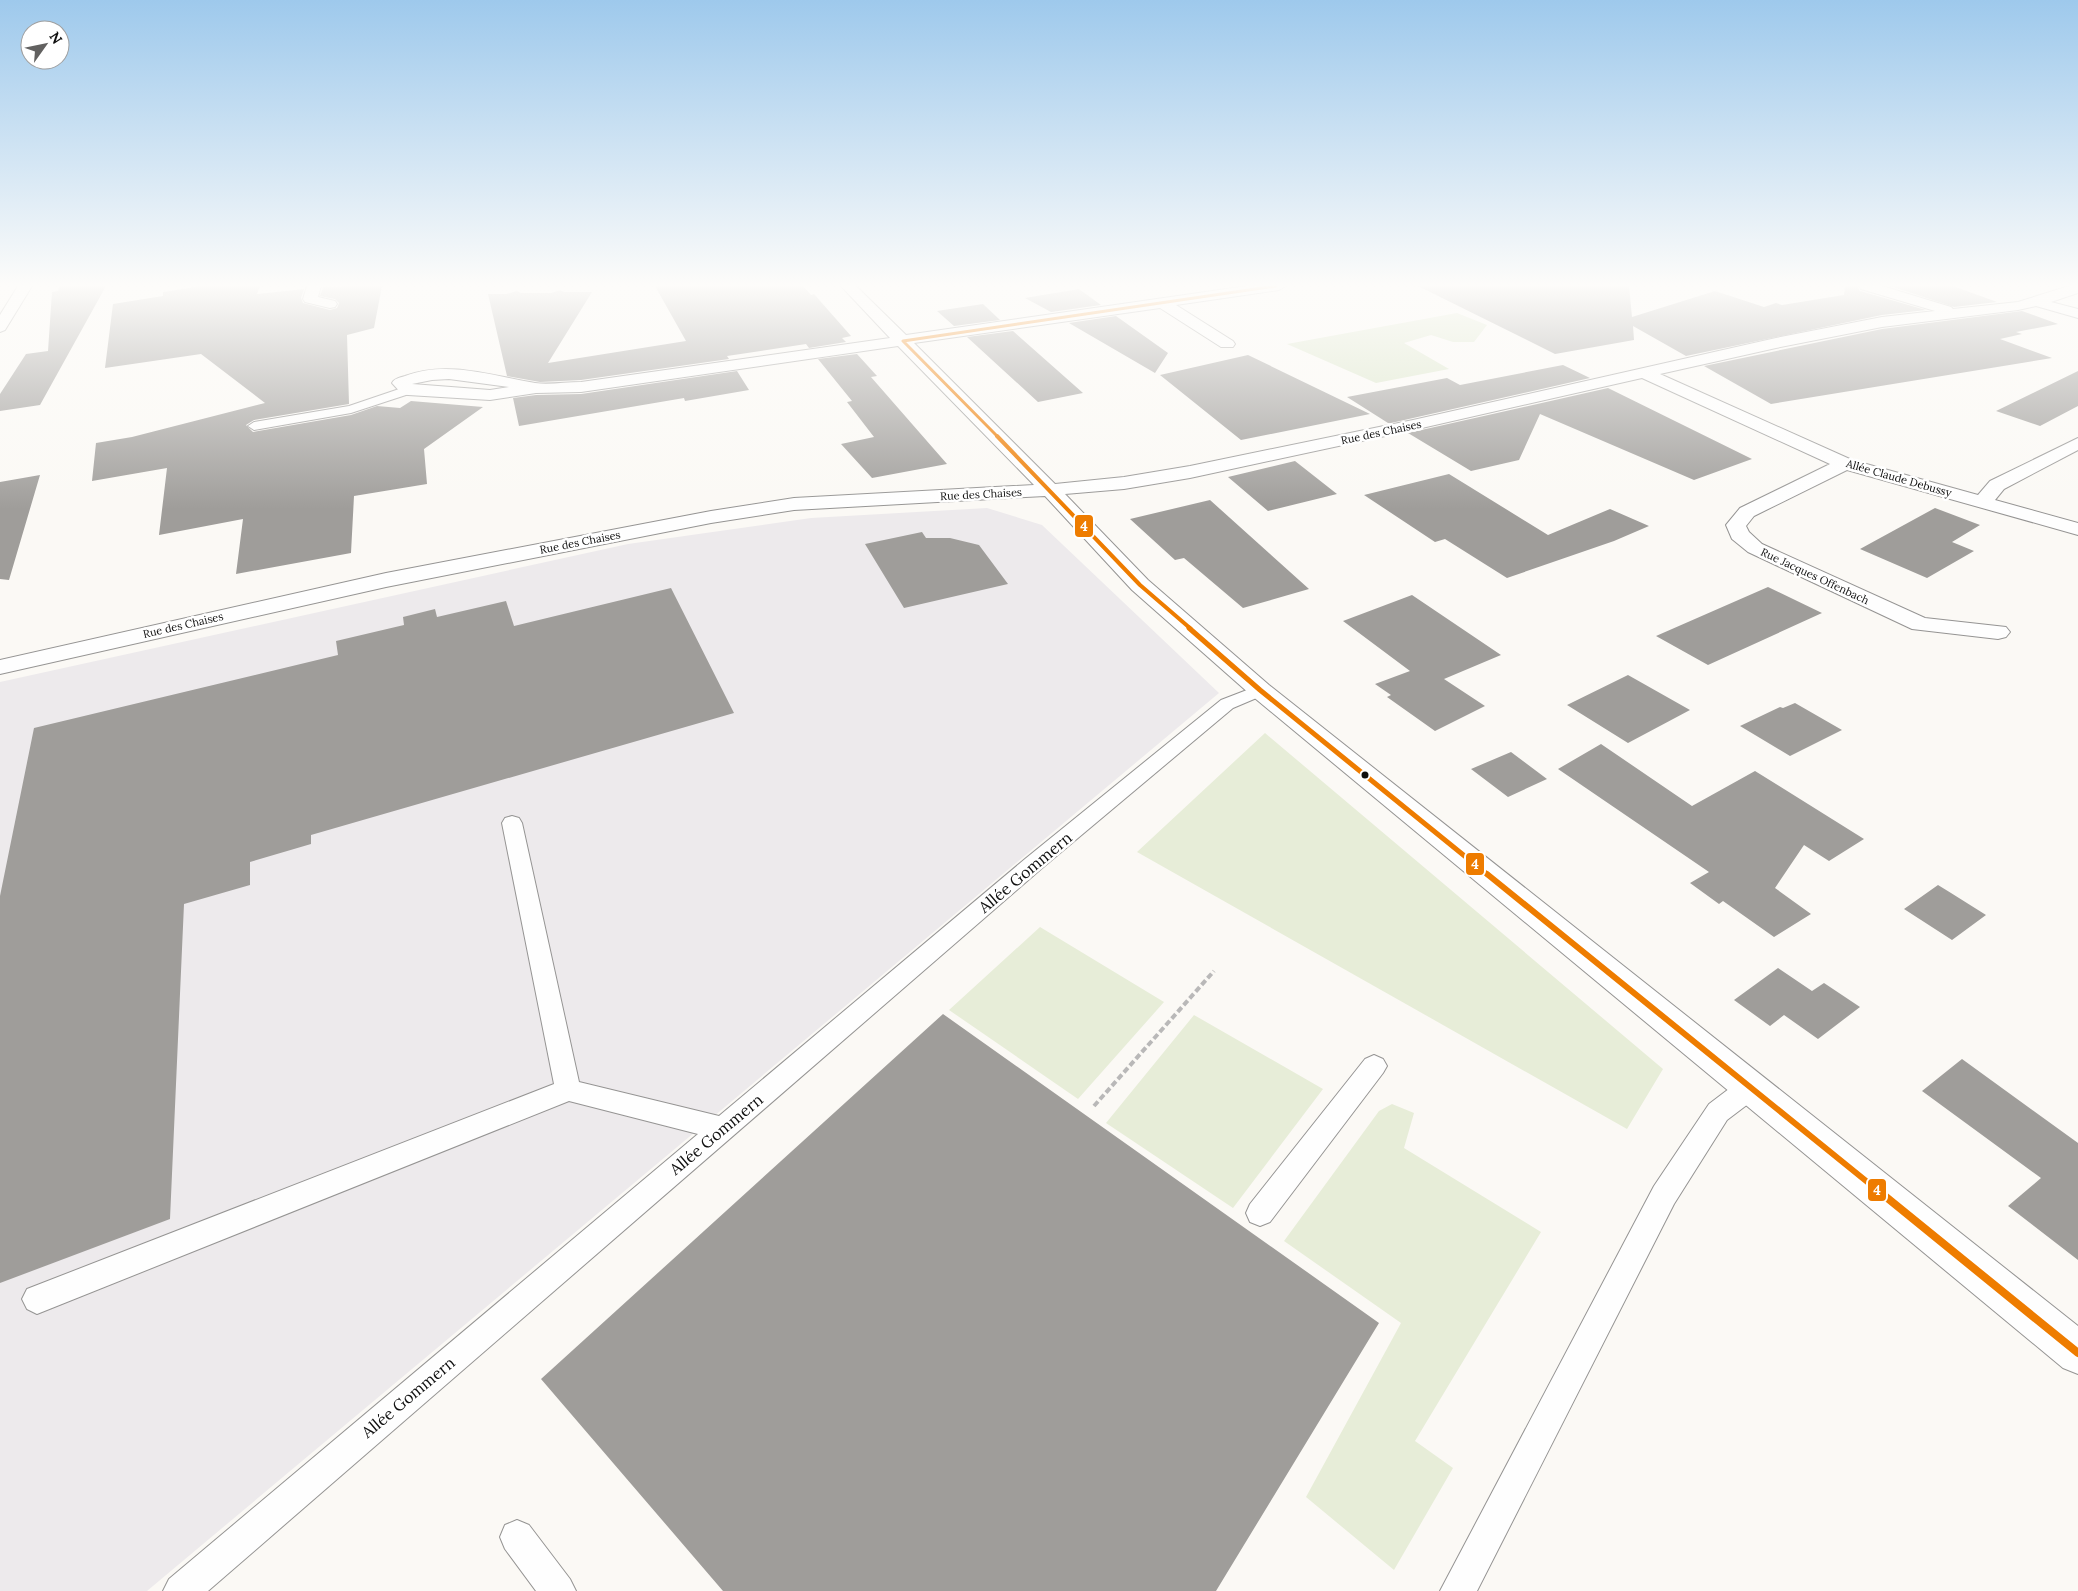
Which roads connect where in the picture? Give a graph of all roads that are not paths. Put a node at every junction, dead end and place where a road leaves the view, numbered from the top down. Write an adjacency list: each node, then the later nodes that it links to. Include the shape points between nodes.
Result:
1 (768, 360): 5 (street, via 581,387 536,388 503,380 430,374 400,383)
2 (922, 360): 9 (street)
3 (1704, 360): 4 (street, Rue des Chaises)
4 (1644, 373): 8 (street, Allée Claude Debussy); 9 (street, Rue des Chaises, via 1190,472 1111,485)
5 (408, 390): 6 (lane, via 351,409)
6 (254, 426)
7 (2078, 443): 10 (street, via 1997,485)
8 (1845, 464): 10 (street, Allée Claude Debussy); 12 (street, Rue Jacques Offenbach, via 1747,512 1736,525 1739,535 1755,548 1920,624)
9 (1050, 490): 13 (street, Rue des Chaises, via 794,504 711,517 386,580); 14 (street, via 1140,585)
10 (1982, 502): 11 (street, Allée Claude Debussy)
11 (2078, 528)
12 (1998, 632)
13 (0, 667)
14 (1260, 690): 17 (street); 19 (lane, Allée Gommern, via 1226,704)
15 (512, 823): 18 (lane)
16 (1374, 1066): 20 (lane)
17 (1751, 1087): 22 (street); 26 (lane, via 1718,1112 1664,1194)
18 (568, 1090): 19 (lane); 21 (lane)
19 (723, 1129): 24 (lane, Allée Gommern)
20 (1260, 1213)
21 (37, 1299)
22 (2078, 1353)
23 (516, 1537): 25 (lane)
24 (181, 1591)
25 (558, 1591)
26 (1458, 1591)

